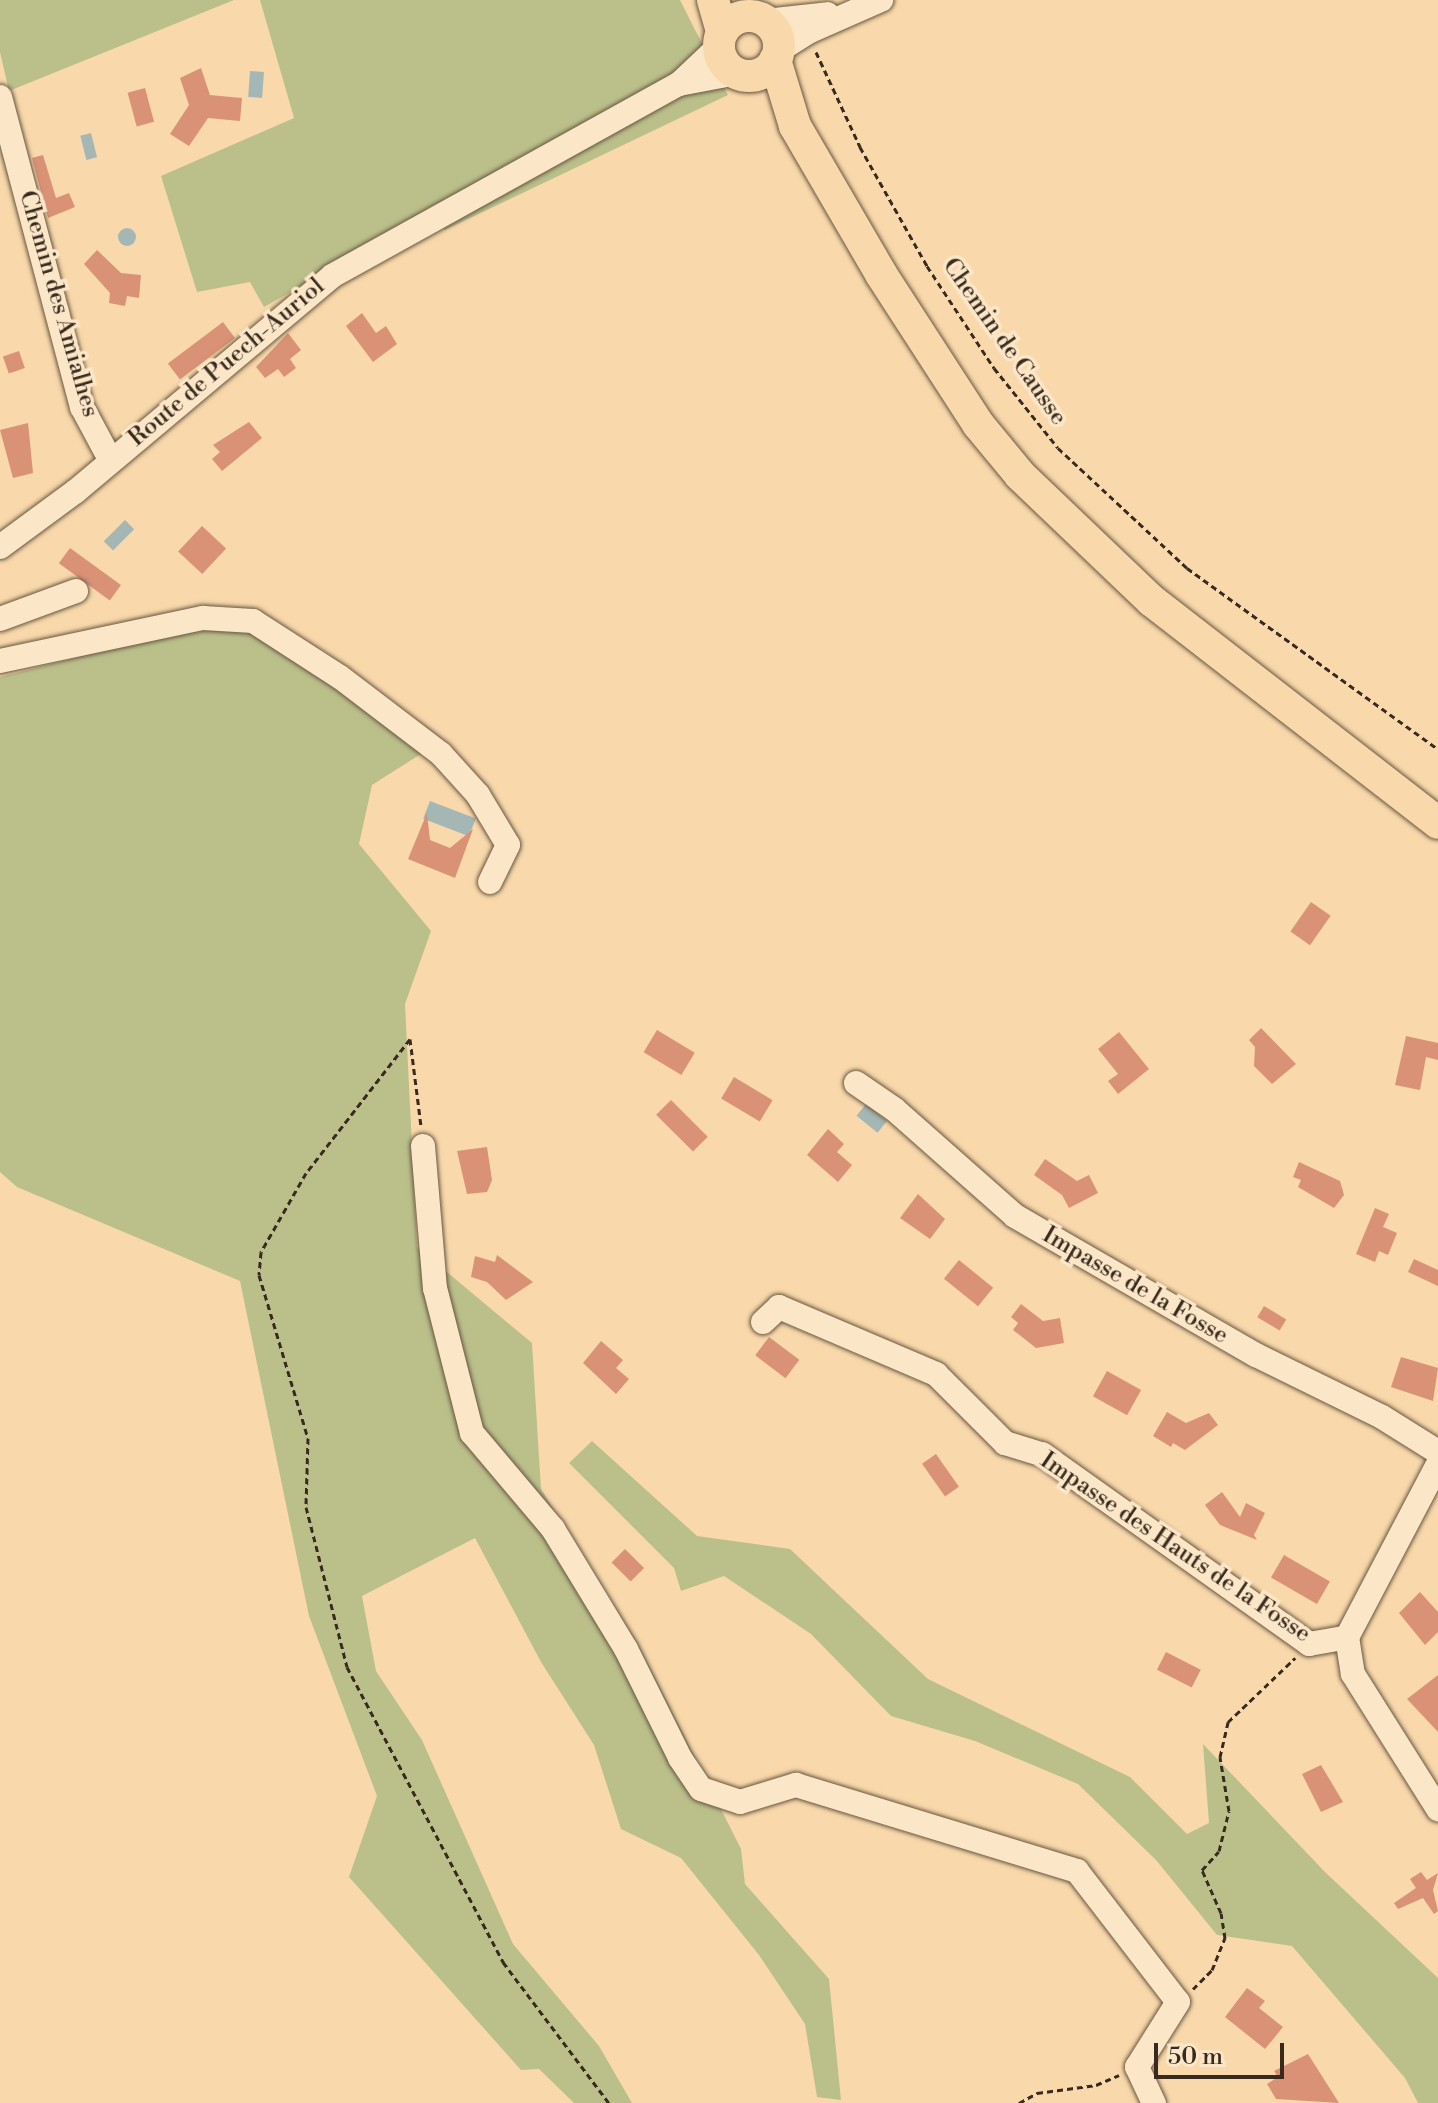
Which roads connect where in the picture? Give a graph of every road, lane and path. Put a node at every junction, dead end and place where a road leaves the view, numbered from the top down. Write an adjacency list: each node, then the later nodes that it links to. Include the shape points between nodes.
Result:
1 (713, 0): 4 (main road)
2 (881, 0): 3 (street)
3 (854, 10): 4 (street); 6 (street)
4 (738, 23): 6 (main road, via 776,34); 7 (main road, via 723,60); 8 (street)
5 (815, 49): 16 (path, Chemin de Causse, via 844,116 927,266 994,368 1058,448 1187,568)
6 (777, 56): 7 (main road); 10 (main road)
7 (741, 74): 8 (street); 10 (main road)
8 (679, 84): 11 (street, Route de Puech-Auriol, via 332,276)
9 (0, 97): 11 (street, Chemin des Amialhes, via 82,407)
10 (795, 126): 17 (main road, via 927,350 1020,475 1152,601)
11 (111, 461): 12 (street, Route de Puech-Auriol)
12 (0, 547)
13 (76, 591): 14 (street)
14 (0, 619)
15 (0, 661): 18 (street, via 203,618 253,621 340,677 428,744 478,795 508,845)
16 (1438, 749)
17 (1438, 823)
18 (490, 882)
19 (856, 1083): 22 (street, Impasse de la Fosse, via 894,1109 1015,1216)
20 (423, 1146): 27 (street, via 435,1288 472,1433 553,1529 626,1649 701,1789 740,1802 796,1785 1001,1843 1077,1871); 29 (path, via 410,1039 306,1173 261,1252 259,1275 308,1438 306,1507 347,1667 503,1962)
21 (763, 1322): 25 (street, Impasse des Hauts de la Fosse, via 779,1307 936,1374 1005,1443 1042,1454)
22 (1438, 1452)
23 (1438, 1464): 24 (street)
24 (1347, 1637): 25 (street, Impasse des Hauts de la Fosse); 26 (street, via 1353,1674)
25 (1309, 1644): 27 (path, via 1228,1722 1220,1757 1229,1811 1219,1851 1202,1870 1225,1938 1212,1970)
26 (1438, 1809)
27 (1178, 2002): 28 (street)
28 (1137, 2067): 30 (path, via 1096,2085 1037,2093); 31 (street)
29 (609, 2103)
30 (1019, 2103)
31 (1154, 2103)

